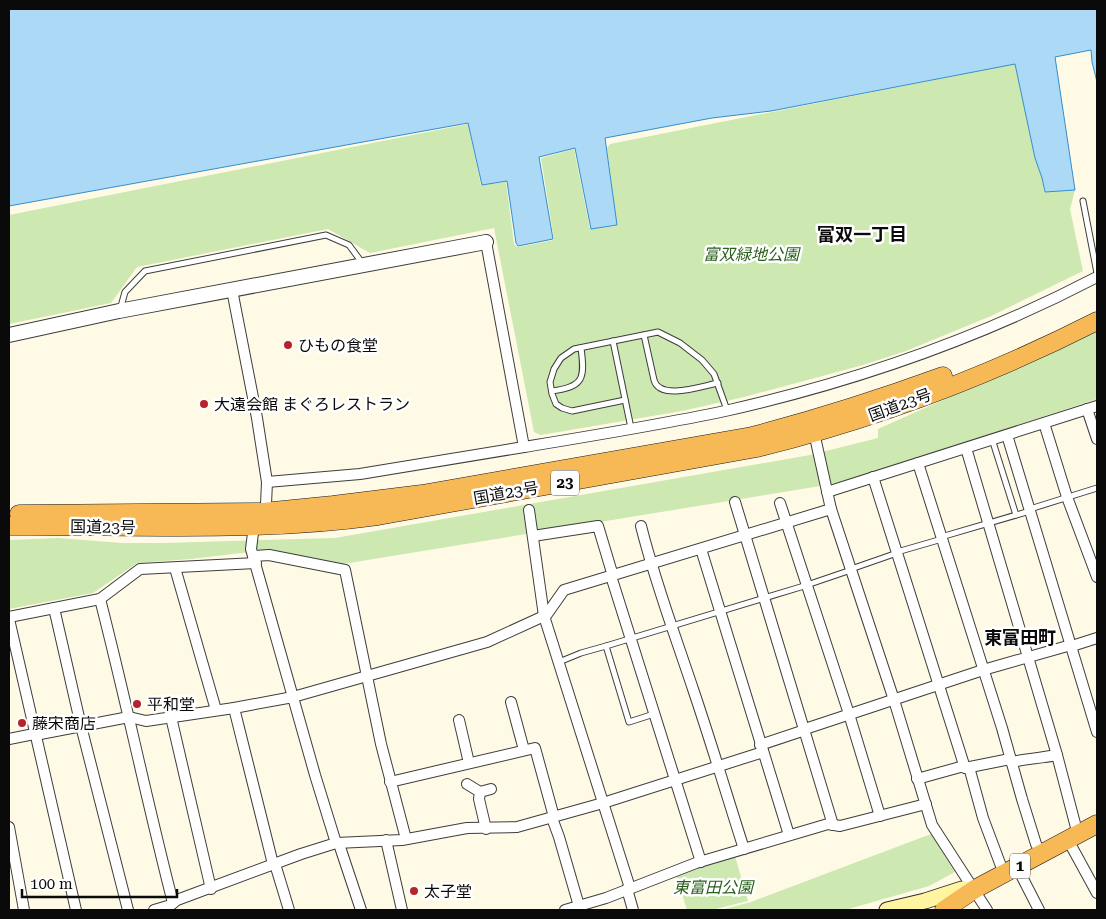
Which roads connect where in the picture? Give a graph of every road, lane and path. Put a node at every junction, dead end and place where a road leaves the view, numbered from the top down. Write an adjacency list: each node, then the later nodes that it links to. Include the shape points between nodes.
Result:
1 (1083, 201): 4 (lane)
2 (486, 242): 3 (street); 24 (street)
3 (364, 264): 5 (street); 7 (lane, via 349,245 326,235 145,271 125,292)
4 (1097, 275): 17 (street, via 1054,299 919,355)
5 (232, 290): 7 (street); 28 (street)
6 (1097, 308): 19 (highway, 国道23号 / 23, via 1011,350)
7 (119, 311): 9 (street)
8 (1097, 321): 19 (highway, 国道23号 / 23, via 1016,360 890,409)
9 (9, 335)
10 (644, 335): 11 (lane); 13 (lane, via 658,332 680,343 702,360); 13 (lane, via 655,385 675,392)
11 (613, 341): 12 (lane); 15 (lane)
12 (580, 348): 14 (lane, via 561,358 550,382); 14 (lane, via 584,368 578,382 567,389)
13 (718, 383): 17 (lane)
14 (552, 391): 15 (lane, via 556,404 572,412)
15 (625, 400): 20 (lane)
16 (1092, 407): 18 (street); 23 (street)
17 (728, 410): 20 (street)
18 (1044, 423): 21 (street); 31 (street)
19 (813, 427): 30 (street); 39 (highway, 国道23号 / 23, via 756,448 378,516 335,522)
20 (631, 428): 24 (street)
21 (1007, 434): 22 (street); 36 (street)
22 (992, 439): 25 (street); 38 (lane)
23 (1097, 439)
24 (524, 448): 28 (street, via 360,474)
25 (966, 448): 26 (street); 41 (street)
26 (918, 463): 27 (street); 46 (street)
27 (874, 477): 30 (street); 48 (street)
28 (267, 482): 39 (street, via 268,496)
29 (1097, 488): 31 (lane)
30 (827, 492): 34 (street)
31 (1067, 498): 36 (lane); 54 (street)
32 (735, 502): 45 (street)
33 (780, 502): 40 (street)
34 (832, 509): 40 (street); 52 (street)
35 (529, 510): 44 (street)
36 (1030, 510): 38 (lane); 65 (street)
37 (9, 514): 39 (highway, 国道23号 / 23)
38 (1016, 515): 41 (lane)
39 (260, 519): 42 (highway, 国道23号 / 23, via 153,528); 49 (street, via 251,542)
40 (787, 523): 45 (street); 55 (street)
41 (988, 524): 46 (lane); 67 (street)
42 (9, 526)
43 (641, 526): 50 (street)
44 (533, 536): 53 (street, via 598,526); 60 (street)
45 (745, 536): 47 (street); 56 (street)
46 (942, 538): 48 (lane); 69 (street)
47 (701, 549): 50 (street); 59 (street)
48 (897, 553): 52 (lane); 71 (street)
49 (254, 560): 51 (street); 70 (street, via 269,555 345,570); 72 (street)
50 (650, 564): 53 (street); 62 (street)
51 (176, 568): 57 (street, via 140,569); 76 (street)
52 (851, 569): 55 (lane); 73 (street)
53 (612, 576): 60 (street, via 564,590); 63 (street)
54 (1097, 577)
55 (807, 585): 56 (lane); 78 (street)
56 (764, 598): 59 (lane); 83 (street)
57 (100, 599): 58 (street); 79 (street)
58 (54, 608): 61 (street); 82 (street)
59 (720, 611): 62 (lane); 87 (street)
60 (545, 616): 68 (street); 70 (street, via 487,642)
61 (9, 618): 85 (street)
62 (670, 626): 63 (lane); 92 (street)
63 (630, 638): 66 (lane); 77 (street)
64 (1097, 638): 65 (street)
65 (1071, 645): 67 (street); 84 (street)
66 (606, 646): 68 (lane); 77 (lane, via 629,722)
67 (1028, 658): 69 (street); 89 (street)
68 (559, 662): 100 (street)
69 (983, 670): 71 (street); 90 (street)
70 (367, 678): 72 (street); 96 (street)
71 (939, 685): 73 (street); 93 (street)
72 (293, 697): 75 (street); 112 (street)
73 (894, 700): 78 (street); 94 (street)
74 (511, 702): 88 (street)
75 (234, 708): 76 (street); 116 (street)
76 (216, 710): 80 (street)
77 (654, 714): 95 (street)
78 (849, 714): 83 (street); 102 (street)
79 (129, 717): 80 (street, via 146,721); 82 (street); 122 (street)
80 (171, 717): 118 (street)
81 (459, 720): 91 (street)
82 (81, 726): 85 (street); 126 (street)
83 (805, 730): 87 (street); 105 (street)
84 (1097, 732)
85 (35, 734): 86 (street); 125 (street)
86 (9, 739)
87 (762, 748): 92 (street); 108 (street)
88 (524, 750): 91 (street); 103 (street, via 534,748)
89 (1057, 755): 90 (street); 109 (street)
90 (1011, 761): 93 (street); 114 (street, via 1036,844)
91 (469, 763): 96 (street)
92 (718, 766): 95 (street); 113 (street)
93 (967, 767): 94 (street); 117 (street, via 983,818)
94 (917, 779): 101 (street)
95 (675, 780): 100 (street); 115 (street)
96 (390, 782): 110 (street)
97 (467, 784): 99 (street)
98 (491, 789): 99 (street)
99 (480, 792): 107 (street)
100 (603, 802): 103 (street); 119 (street)
101 (926, 804): 102 (street); 120 (street, via 936,833)
102 (880, 816): 105 (street)
103 (553, 818): 107 (street, via 517,828); 123 (street)
104 (1097, 824): 109 (highway, 1)
105 (833, 825): 108 (street)
106 (9, 827): 124 (street)
107 (486, 829): 110 (street, via 467,828)
108 (789, 835): 113 (street)
109 (1073, 838): 114 (highway, 1); 121 (street)
110 (406, 839): 111 (street)
111 (386, 840): 112 (street); 130 (street)
112 (337, 843): 116 (street); 129 (street)
113 (744, 849): 115 (street)
114 (1042, 854): 117 (highway, 1)
115 (701, 862): 119 (street)
116 (274, 864): 118 (street); 128 (street)
117 (1010, 871): 120 (highway, 1); 136 (street)
118 (211, 889): 122 (street)
119 (629, 889): 123 (street); 132 (street)
120 (975, 889): 133 (main road, via 962,888); 134 (highway, 1); 135 (street)
121 (1097, 893)
122 (175, 905): 127 (street)
123 (579, 906): 131 (street)
124 (24, 910)
125 (76, 910)
126 (128, 910)
127 (154, 910)
128 (289, 910)
129 (361, 910)
130 (402, 910)
131 (565, 910)
132 (633, 910)
133 (887, 910)
134 (944, 910)
135 (987, 910)
136 (1039, 910)

